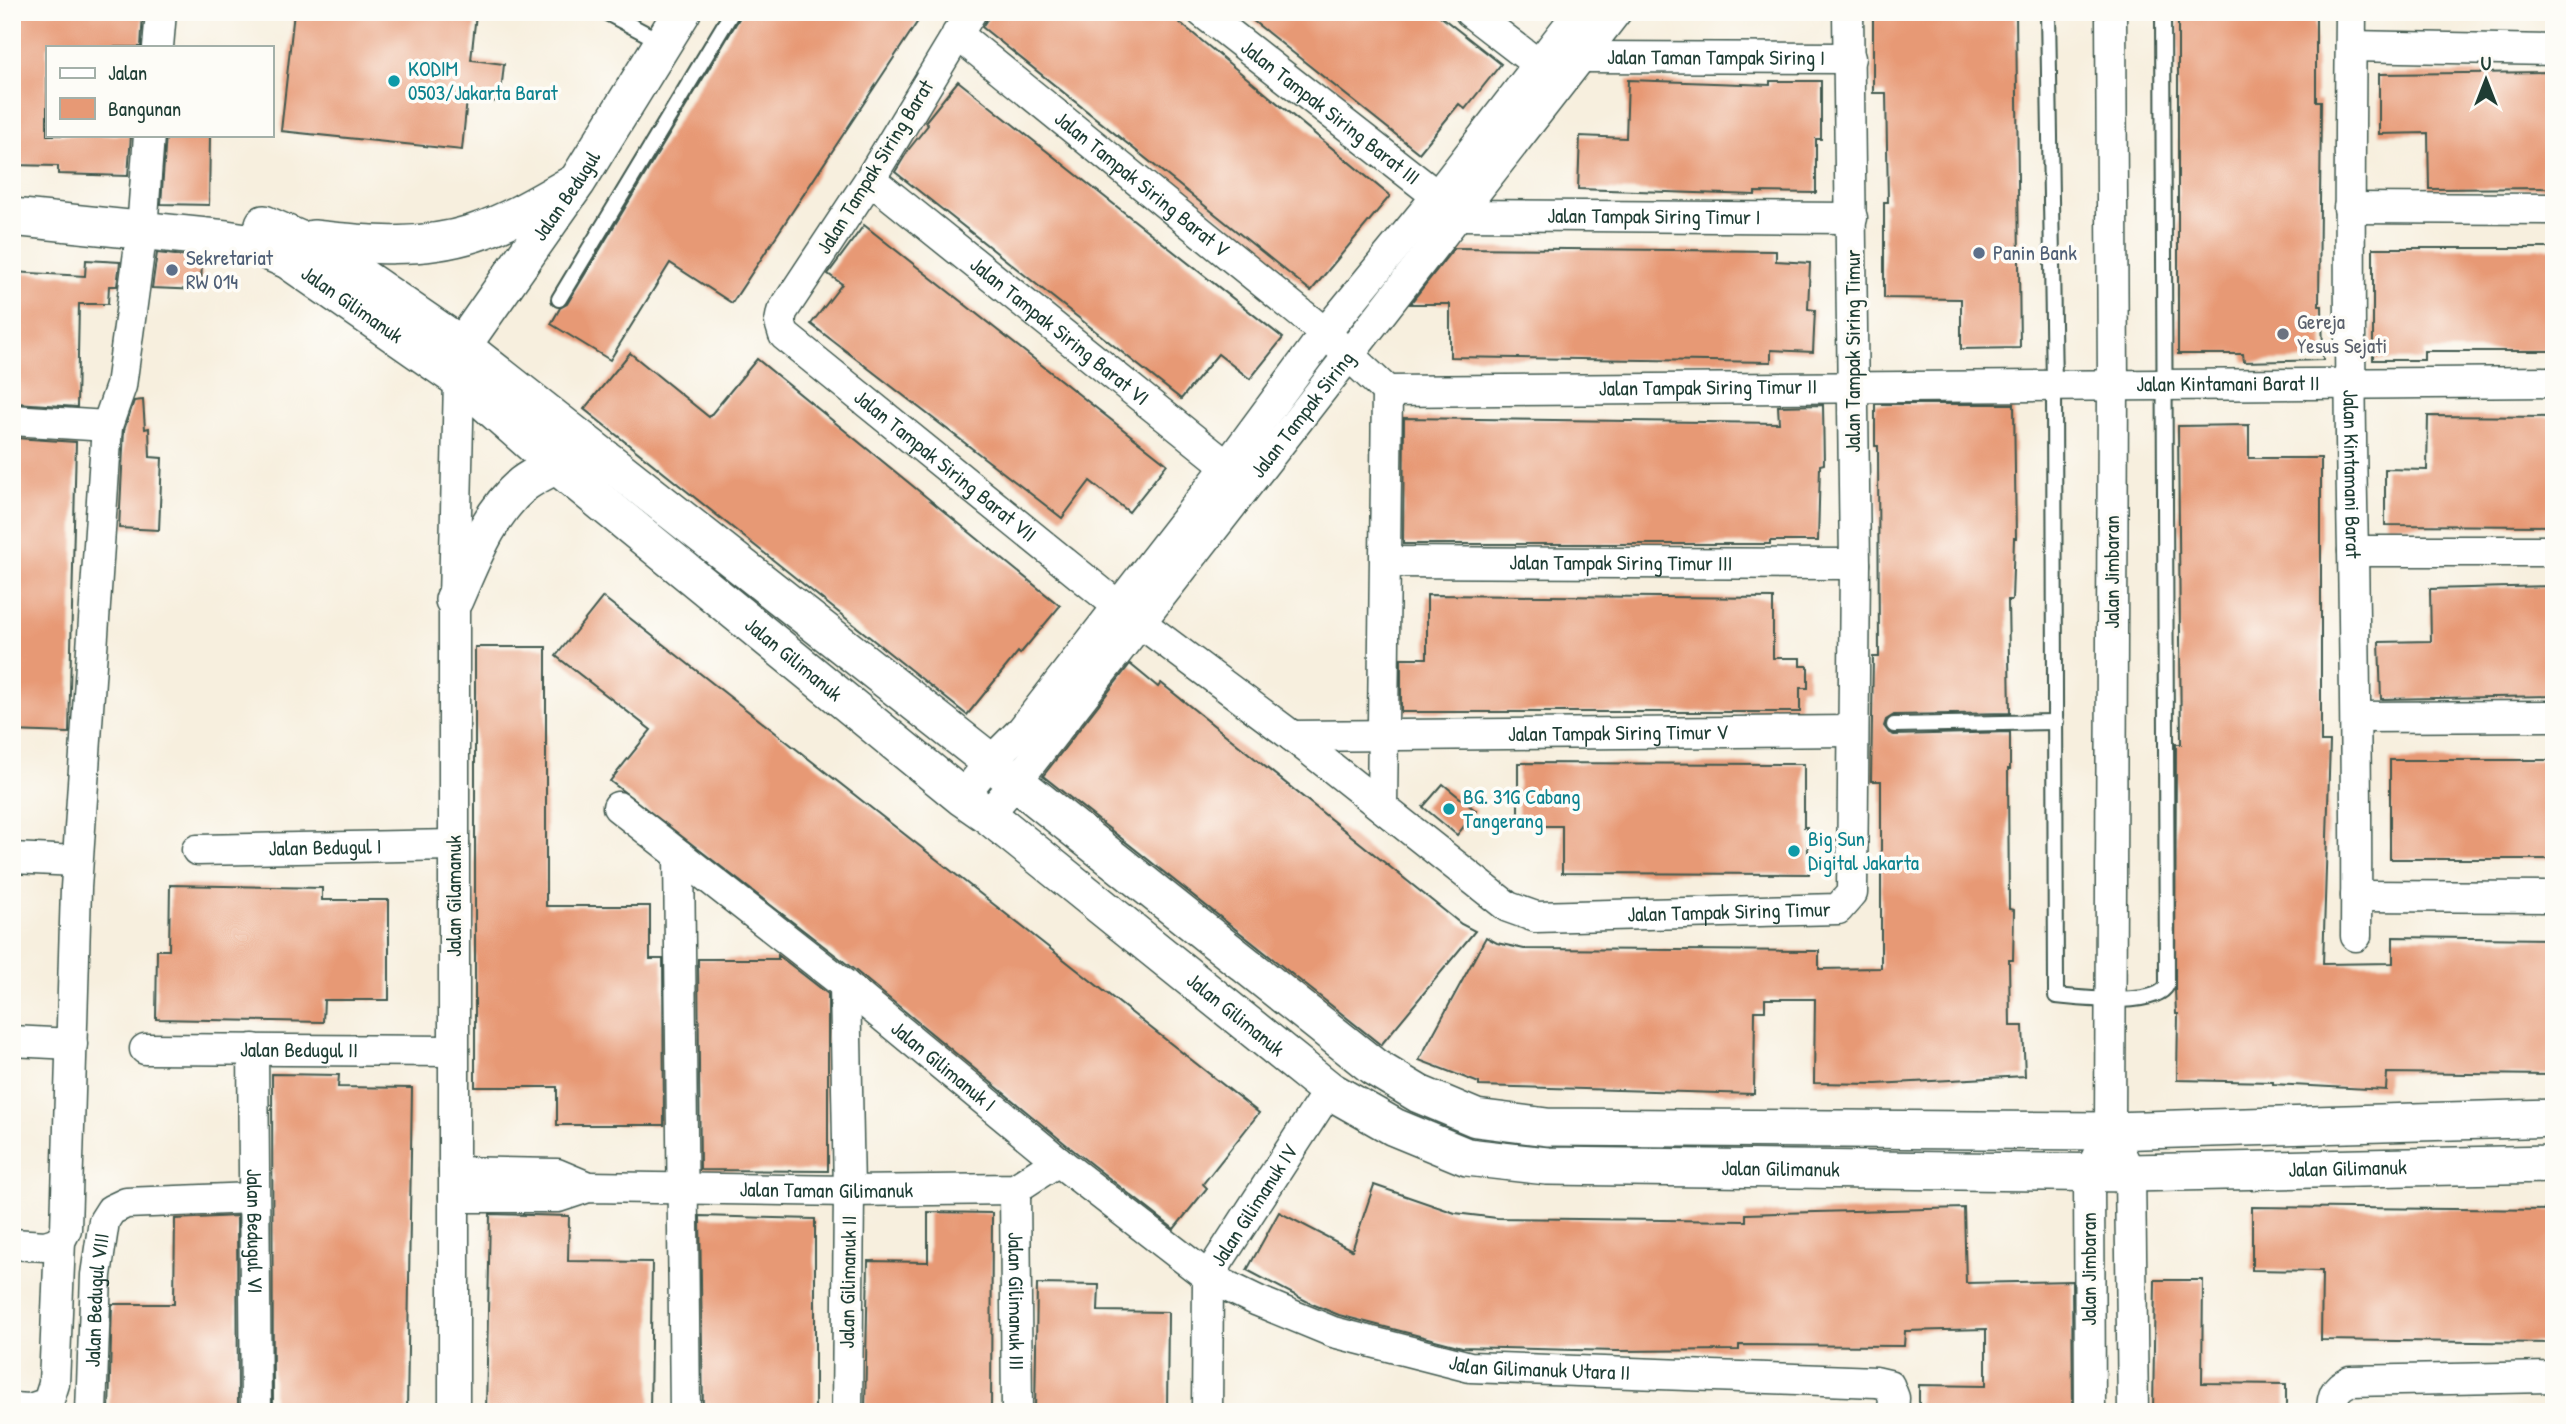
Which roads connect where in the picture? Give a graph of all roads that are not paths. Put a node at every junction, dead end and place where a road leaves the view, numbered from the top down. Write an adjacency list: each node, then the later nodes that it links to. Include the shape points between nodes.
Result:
1 (160, 12): 15 (street)
2 (605, 12): 14 (lane)
3 (732, 12): 34 (lane)
4 (1202, 12): 26 (street, Jalan Tampak Siring Barat III)
5 (1470, 12): 20 (street)
6 (1579, 12): 20 (street, Jalan Tampak Siring)
7 (1616, 12): 18 (street, Jalan Tampak Siring)
8 (1848, 12): 19 (street, Jalan Tampak Siring Timur)
9 (2048, 12): 44 (lane)
10 (2111, 12): 43 (street, Jalan Jimbaran)
11 (2163, 12): 41 (lane)
12 (2351, 12): 16 (street, Jalan Kintamani Barat)
13 (964, 23): 23 (street, Jalan Tampak Siring Barat); 36 (street, Jalan Tampak Siring Barat V)
14 (673, 28): 24 (street, Jalan Bedugul)
15 (158, 46)
16 (2351, 46): 17 (street); 27 (street, Jalan Kintamani Barat)
17 (2554, 50)
18 (1583, 57): 19 (street, Jalan Taman Tampak Siring I); 21 (street, Jalan Tampak Siring)
19 (1850, 58): 30 (street, Jalan Tampak Siring Timur)
20 (1538, 65): 21 (street); 26 (street, Jalan Tampak Siring)
21 (1562, 83): 26 (street, Jalan Tampak Siring)
22 (149, 136): 31 (street)
23 (870, 179): 35 (street, Jalan Tampak Siring Barat, via 782,312); 49 (street, Jalan Tampak Siring Barat VI)
24 (577, 182): 33 (street, via 498,224 444,240 388,245); 38 (street, Jalan Bedugul)
25 (12, 199): 31 (street)
26 (1447, 205): 30 (street, Jalan Tampak Siring Timur I); 36 (street, Jalan Tampak Siring); 37 (street, Jalan Tampak Siring)
27 (2349, 208): 28 (street); 40 (street, Jalan Kintamani Barat)
28 (2554, 209)
29 (12, 217): 31 (street)
30 (1852, 218): 42 (street, Jalan Tampak Siring Timur)
31 (143, 221): 32 (street, Jalan Gilimanuk); 47 (street, via 121,386)
32 (228, 229): 33 (street, Jalan Gilimanuk, via 262,223); 38 (street, Jalan Gilimanuk)
33 (294, 237): 38 (street, Jalan Gilimanuk, via 357,272)
34 (559, 299)
35 (780, 322): 55 (street, Jalan Tampak Siring Barat VII, via 783,335)
36 (1325, 333): 37 (street); 49 (street, Jalan Tampak Siring)
37 (1349, 356): 45 (street); 49 (street, Jalan Tampak Siring)
38 (461, 363): 48 (street, Jalan Gilimanuk); 54 (street, Jalan Gilamanuk); 63 (street, Jalan Gilimanuk)
39 (2554, 382): 40 (street, Jalan Kintamani Barat II)
40 (2351, 383): 41 (street, Jalan Kintamani Barat II); 50 (street, Jalan Kintamani Barat)
41 (2165, 384): 43 (street, Jalan Kintamani Barat II); 76 (lane, via 2167,985 2159,994)
42 (1852, 385): 44 (street, Jalan Tampak Siring Timur II); 45 (street, Jalan Tampak Siring Timur II); 53 (street, Jalan Tampak Siring Timur)
43 (2113, 385): 44 (street, Jalan Tampak Siring Timur II); 76 (street, Jalan Jimbaran)
44 (2054, 386): 58 (lane)
45 (1387, 391): 52 (street)
46 (12, 420): 47 (street)
47 (107, 426): 71 (street)
48 (555, 465): 54 (street, via 524,484 501,507 478,543); 64 (street, Jalan Gilimanuk)
49 (1237, 476): 55 (street, Jalan Tampak Siring)
50 (2353, 551): 51 (street); 57 (street, Jalan Kintamani Barat)
51 (2554, 551)
52 (1387, 562): 53 (street, Jalan Tampak Siring Timur III); 61 (street)
53 (1855, 564): 60 (street, Jalan Tampak Siring Timur)
54 (454, 600): 67 (street, Jalan Gilamanuk)
55 (1129, 614): 62 (street, Jalan Tampak Siring Timur); 63 (street, Jalan Tampak Siring, via 1022,730)
56 (2554, 716): 57 (street)
57 (2357, 717): 72 (street, Jalan Kintamani Barat)
58 (2056, 722): 59 (lane); 76 (lane, via 2056,996)
59 (1894, 725)
60 (1852, 731): 61 (street, Jalan Tampak Siring Timur V); 66 (street, Jalan Tampak Siring Timur, via 1852,893 1838,909 1536,917 1508,907)
61 (1383, 734): 62 (street, Jalan Tampak Siring Timur V); 66 (street)
62 (1292, 736): 66 (street, Jalan Tampak Siring Timur)
63 (1003, 772): 64 (street, Jalan Tampak Siring); 84 (street, Jalan Gilimanuk, via 1374,1067 1419,1094 1476,1118 1547,1127)
64 (975, 806): 82 (street, Jalan Gilimanuk)
65 (618, 807): 69 (street, Jalan Gilimanuk I)
66 (1382, 807)
67 (454, 845): 68 (street, Jalan Bedugul I); 81 (street, Jalan Gilamanuk)
68 (197, 850)
69 (679, 855): 75 (street, Jalan Gilimanuk I); 90 (street)
70 (12, 858): 71 (street)
71 (77, 861): 78 (street)
72 (2356, 896): 73 (street); 74 (street, Jalan Kintamani Barat)
73 (2554, 897)
74 (2356, 936)
75 (845, 985): 85 (street, Jalan Gilimanuk I); 92 (street, Jalan Gilimanuk II)
76 (2111, 1001): 84 (street, Jalan Jimbaran)
77 (12, 1041): 78 (street)
78 (72, 1044): 96 (street, via 66,1229)
79 (145, 1049): 80 (street, Jalan Bedugul II)
80 (253, 1049): 81 (street, Jalan Bedugul II); 93 (street, Jalan Bedugul VI)
81 (454, 1051): 89 (street, Jalan Gilamanuk)
82 (1329, 1090): 87 (street, Jalan Gilimanuk, via 1394,1127 1467,1157 1547,1166); 98 (street, Jalan Gilimanuk IV)
83 (2554, 1118): 84 (street, Jalan Gilimanuk)
84 (2110, 1131): 87 (street, Jalan Jimbaran); 88 (street, Jalan Jimbaran)
85 (1058, 1161): 91 (street); 98 (street, Jalan Gilimanuk I)
86 (2554, 1164): 88 (street, Jalan Gilimanuk)
87 (2089, 1173): 88 (street, Jalan Gilimanuk); 94 (street, Jalan Jimbaran)
88 (2130, 1173): 95 (street, Jalan Jimbaran)
89 (454, 1185): 90 (street, Jalan Taman Gilimanuk, via 557,1174 588,1187); 104 (street, Jalan Gilamanuk)
90 (682, 1188): 92 (street, Jalan Taman Gilimanuk); 105 (street)
91 (1015, 1189): 92 (street, Jalan Taman Gilimanuk); 107 (street, Jalan Gilimanuk III)
92 (849, 1191): 106 (street, Jalan Gilimanuk II)
93 (253, 1198): 102 (street, Jalan Bedugul VIII, via 126,1203 111,1210 104,1221 96,1275); 103 (street, Jalan Bedugul VI)
94 (2089, 1209): 95 (street); 109 (street, Jalan Jimbaran)
95 (2132, 1209): 110 (street, Jalan Jimbaran)
96 (61, 1241): 97 (street, via 46,1247); 101 (street, via 54,1384 48,1403)
97 (12, 1244)
98 (1208, 1277): 100 (street, Jalan Gilimanuk Utara II, via 1333,1332 1470,1367 1876,1382); 108 (street, Jalan Gilimanuk IV)
99 (2554, 1377): 111 (street, via 2350,1381 2334,1392)
100 (1891, 1399)
101 (12, 1408)
102 (91, 1412)
103 (256, 1412)
104 (454, 1412)
105 (685, 1412)
106 (847, 1412)
107 (1017, 1412)
108 (1207, 1412)
109 (2090, 1412)
110 (2133, 1412)
111 (2332, 1412)

